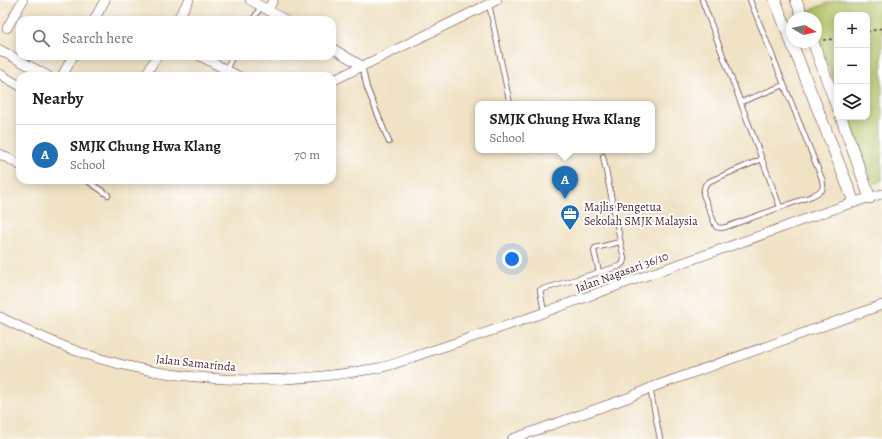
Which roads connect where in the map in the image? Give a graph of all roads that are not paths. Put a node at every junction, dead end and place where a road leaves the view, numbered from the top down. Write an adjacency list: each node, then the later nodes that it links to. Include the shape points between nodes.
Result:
1 (23, 0): 17 (street)
2 (105, 0): 13 (street)
3 (189, 0): 14 (street)
4 (250, 0): 11 (street)
5 (273, 0): 11 (street)
6 (702, 0): 39 (lane)
7 (750, 0): 36 (lane)
8 (775, 0): 47 (street)
9 (796, 0): 12 (street)
10 (493, 2): 27 (street); 38 (lane)
11 (264, 8): 15 (lane); 16 (street)
12 (801, 12)
13 (96, 16)
14 (179, 16)
15 (257, 16)
16 (278, 16)
17 (7, 28)
18 (815, 48): 37 (street)
19 (0, 50): 21 (street)
20 (336, 50): 27 (street)
21 (16, 59)
22 (18, 60): 29 (street)
23 (72, 60): 30 (street)
24 (155, 60): 31 (street)
25 (207, 60): 28 (street)
26 (231, 60): 28 (lane)
27 (362, 66): 34 (street); 41 (lane, via 367,88)
28 (226, 70): 32 (street)
29 (41, 72)
30 (64, 72)
31 (147, 72)
32 (230, 72)
33 (0, 74): 35 (street)
34 (336, 79)
35 (16, 84)
36 (784, 85): 39 (lane); 53 (lane, via 823,185 820,192)
37 (834, 100)
38 (510, 101)
39 (741, 102): 44 (lane)
40 (841, 120): 46 (street)
41 (389, 142)
42 (0, 154): 45 (street)
43 (602, 156): 54 (lane)
44 (762, 159): 53 (lane); 53 (lane, via 707,183 703,191 706,202 716,226 721,228)
45 (16, 163)
46 (862, 174): 47 (street, via 859,188 854,188); 51 (street)
47 (846, 182): 52 (street)
48 (92, 184): 50 (lane)
49 (882, 194): 51 (street, Jalan Nagasari 36/10)
50 (108, 195)
51 (870, 198): 52 (street, Jalan Nagasari 36/10)
52 (854, 202): 57 (street, Jalan Nagasari 36/10)
53 (780, 207)
54 (620, 242): 55 (lane, via 623,263); 55 (lane, via 594,248)
55 (599, 272): 57 (lane, via 540,290)
56 (882, 305): 60 (street)
57 (544, 312): 59 (street, Jalan Nagasari 36/10, via 513,325)
58 (0, 317): 59 (street, Jalan Samarinda, via 87,354 143,368 206,377 293,379 381,368)
59 (397, 362)
60 (650, 388): 61 (street); 62 (lane)
61 (512, 439)
62 (660, 439)

